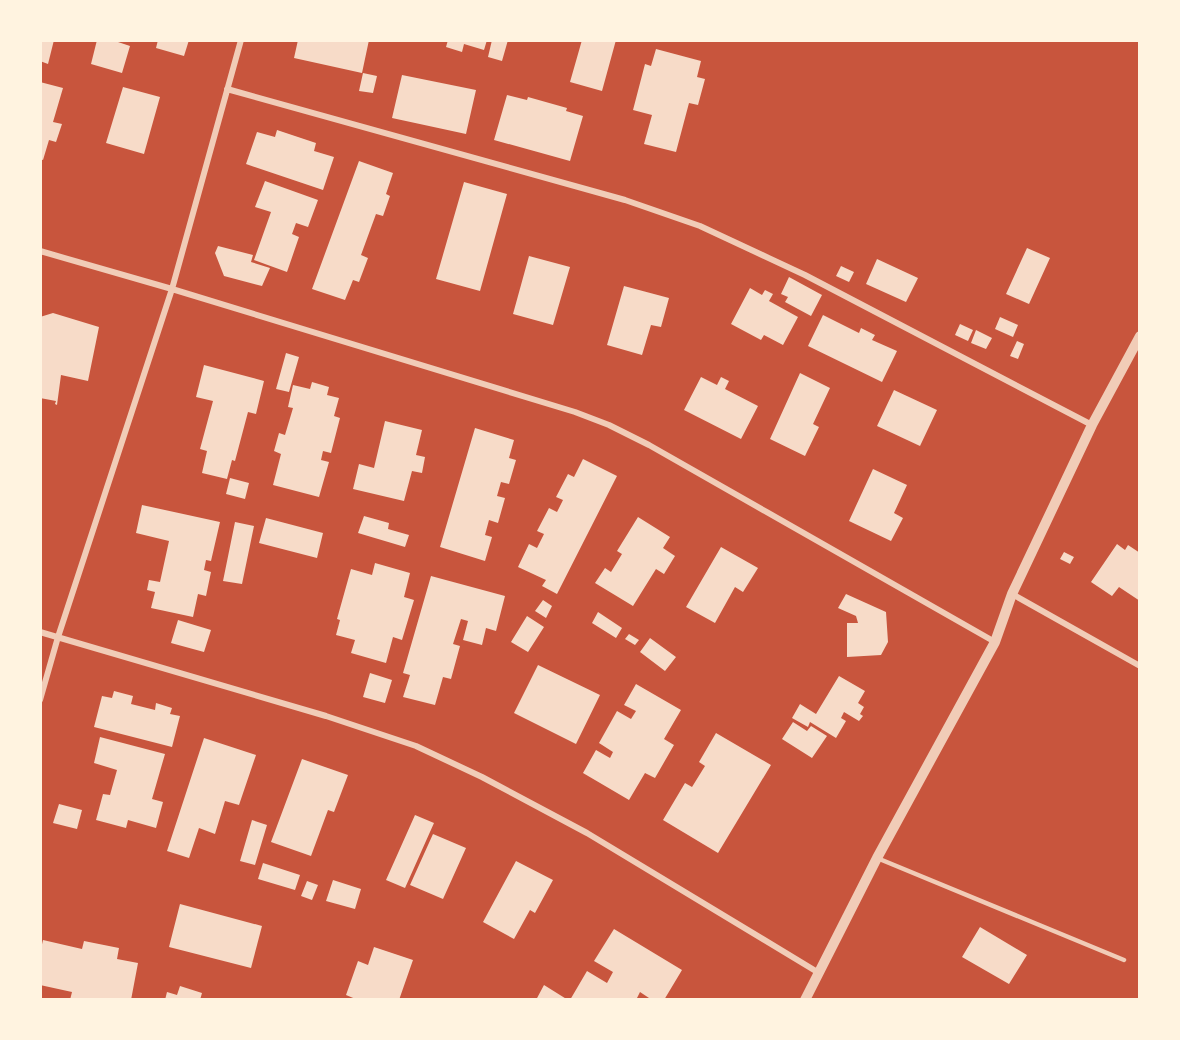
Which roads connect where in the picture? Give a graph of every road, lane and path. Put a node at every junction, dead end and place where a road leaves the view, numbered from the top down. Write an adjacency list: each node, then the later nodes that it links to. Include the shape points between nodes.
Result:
1 (241, 40): 2 (street)
2 (227, 89): 4 (street); 6 (street, via 625,200 700,226 805,275)
3 (40, 251): 4 (street)
4 (172, 289): 9 (street); 10 (street, via 609,424)
5 (1139, 337): 6 (street)
6 (1092, 426): 7 (street)
7 (1012, 594): 10 (street); 11 (street)
8 (40, 632): 9 (street)
9 (58, 637): 12 (street); 15 (street, via 416,746 587,833)
10 (994, 642): 13 (street)
11 (1140, 666)
12 (40, 700)
13 (877, 858): 14 (lane); 15 (street)
14 (1124, 960)
15 (819, 973): 16 (street)
16 (805, 999)

